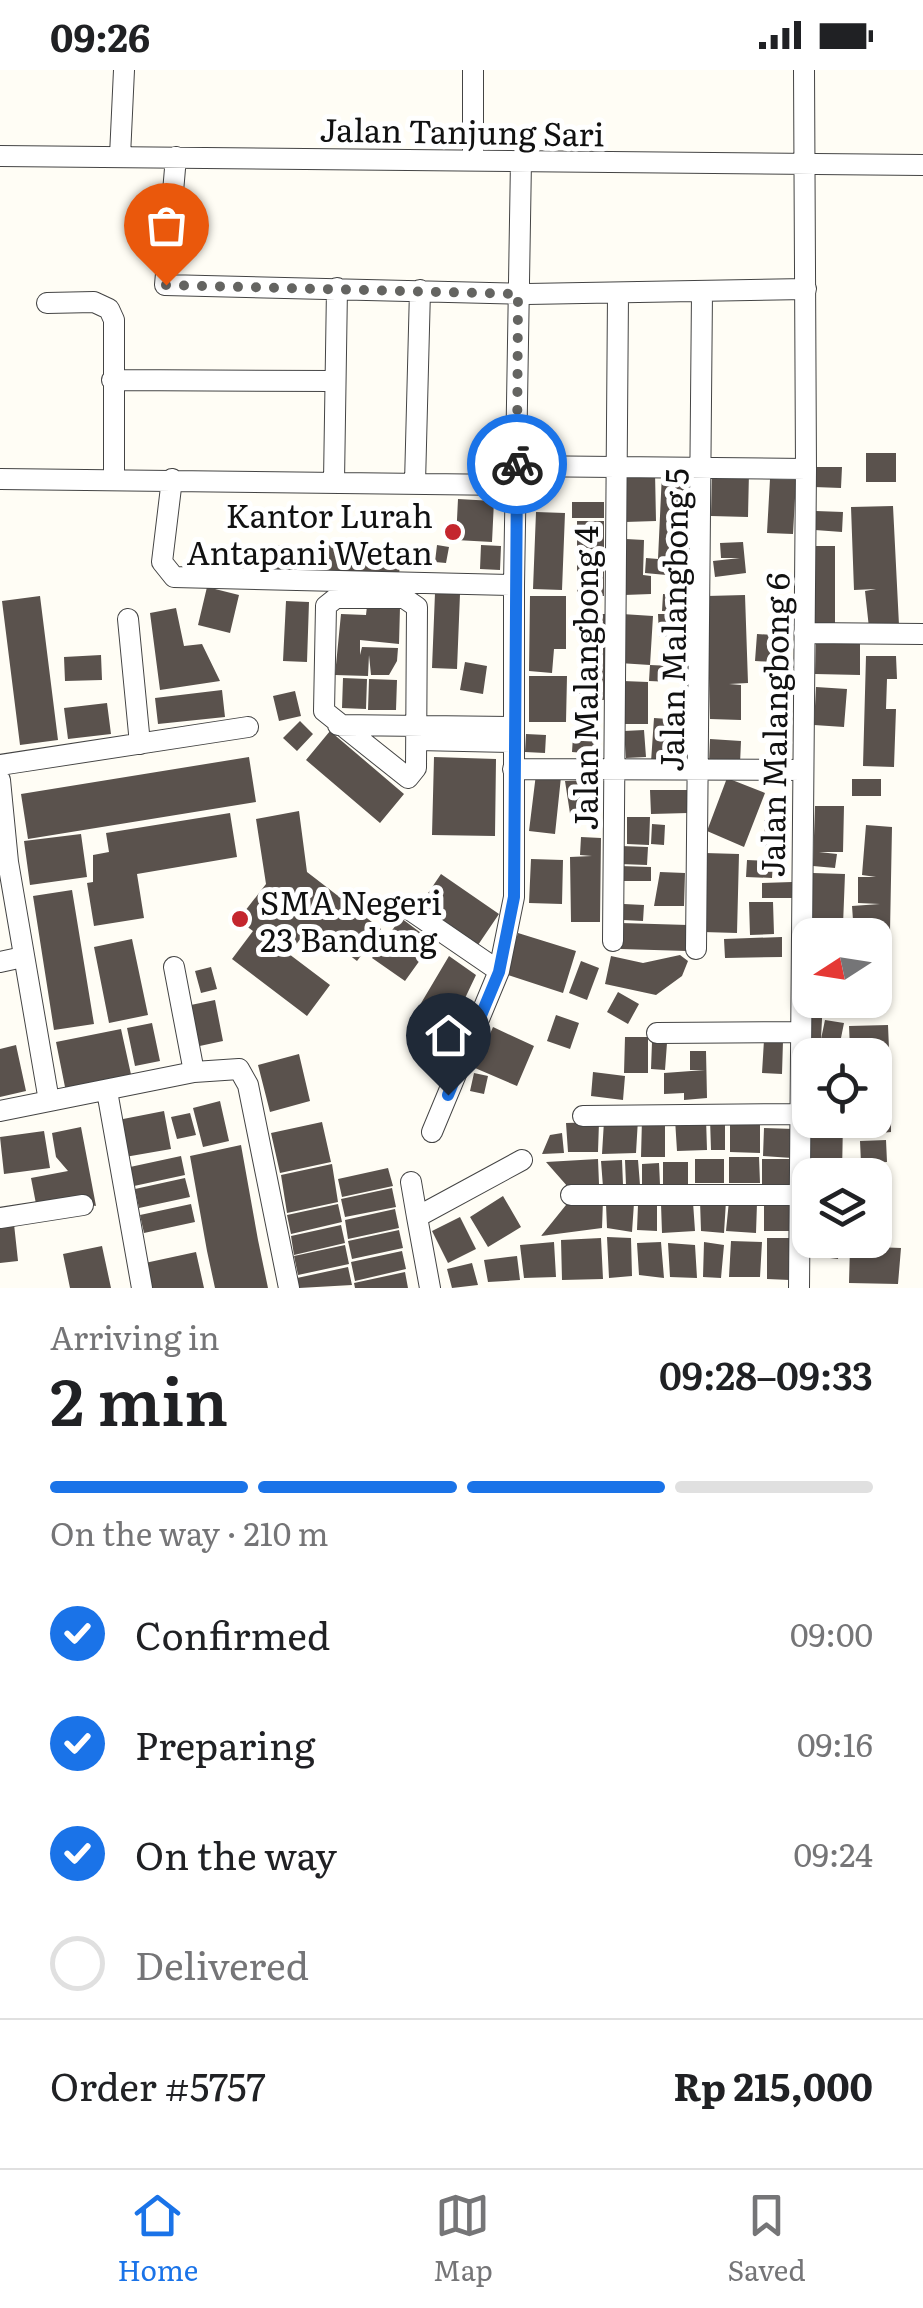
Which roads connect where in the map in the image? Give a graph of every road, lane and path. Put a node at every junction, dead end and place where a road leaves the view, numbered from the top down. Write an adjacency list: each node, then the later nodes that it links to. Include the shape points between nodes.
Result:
1 (124, 70): 5 (street)
2 (473, 70): 7 (street)
3 (804, 70): 9 (street, Jalan Malangbong 6)
4 (0, 156): 5 (street, Jalan Tanjung Sari)
5 (120, 156): 6 (street, Jalan Tanjung Sari)
6 (176, 157): 7 (street, Jalan Tanjung Sari); 11 (street, via 166,285)
7 (474, 160): 8 (street, Jalan Tanjung Sari)
8 (521, 160): 9 (street, Jalan Tanjung Sari); 15 (street)
9 (805, 164): 10 (street, Jalan Tanjung Sari); 13 (street, Jalan Malangbong 6)
10 (923, 165)
11 (337, 288): 12 (street); 19 (street)
12 (420, 290): 15 (street); 28 (street)
13 (806, 290): 14 (street); 22 (street, Jalan Malangbong 6)
14 (702, 292): 16 (street); 21 (street, Jalan Malangbong 5)
15 (518, 294): 16 (street); 23 (street)
16 (618, 294): 20 (street, Jalan Malangbong 4)
17 (47, 303): 18 (street, via 94,302 109,310)
18 (112, 380): 19 (street); 25 (street)
19 (333, 382): 27 (street)
20 (614, 466): 21 (street); 23 (street); 39 (street, Jalan Malangbong 4)
21 (704, 466): 22 (street); 40 (street, Jalan Malangbong 5)
22 (806, 469): 31 (street, Jalan Malangbong 6)
23 (516, 476): 28 (street); 29 (street)
24 (0, 479): 25 (street)
25 (114, 479): 26 (street)
26 (172, 479): 27 (street); 29 (street, via 162,562 174,577)
27 (334, 481): 28 (street)
28 (416, 483)
29 (514, 584): 36 (street)
30 (128, 619): 37 (street)
31 (804, 634): 32 (street); 42 (street, Jalan Malangbong 6)
32 (923, 634)
33 (338, 725): 35 (street); 35 (street, via 408,778 414,775); 35 (street, via 322,704 326,606 336,598 404,598 417,607)
34 (248, 727): 37 (street)
35 (417, 732): 36 (street)
36 (513, 734): 41 (street)
37 (140, 744): 38 (street)
38 (0, 765)
39 (613, 768): 40 (street); 41 (street); 45 (street, Jalan Malangbong 4)
40 (700, 768): 42 (street); 46 (street, Jalan Malangbong 5)
41 (513, 769): 50 (street, via 514,897)
42 (804, 770): 51 (street, Jalan Malangbong 6)
43 (0, 780): 47 (street)
44 (410, 910): 50 (street)
45 (613, 941)
46 (696, 949)
47 (23, 957): 48 (street); 56 (street)
48 (0, 962)
49 (174, 967): 54 (street)
50 (499, 972): 60 (street)
51 (800, 1032): 52 (street); 53 (street, Jalan Malangbong 6)
52 (657, 1033)
53 (800, 1038)
54 (194, 1072): 55 (street); 70 (street, via 229,1068 245,1076)
55 (108, 1092): 56 (street); 69 (street)
56 (49, 1102): 57 (street)
57 (0, 1111)
58 (792, 1114): 59 (street)
59 (583, 1116)
60 (432, 1132)
61 (522, 1160): 66 (street)
62 (411, 1182): 66 (street)
63 (570, 1195): 64 (street)
64 (792, 1196)
65 (83, 1206): 67 (street)
66 (417, 1216): 71 (street)
67 (0, 1218)
68 (799, 1258): 72 (street, Jalan Malangbong 6)
69 (142, 1288)
70 (289, 1288)
71 (430, 1288)
72 (799, 1288)

